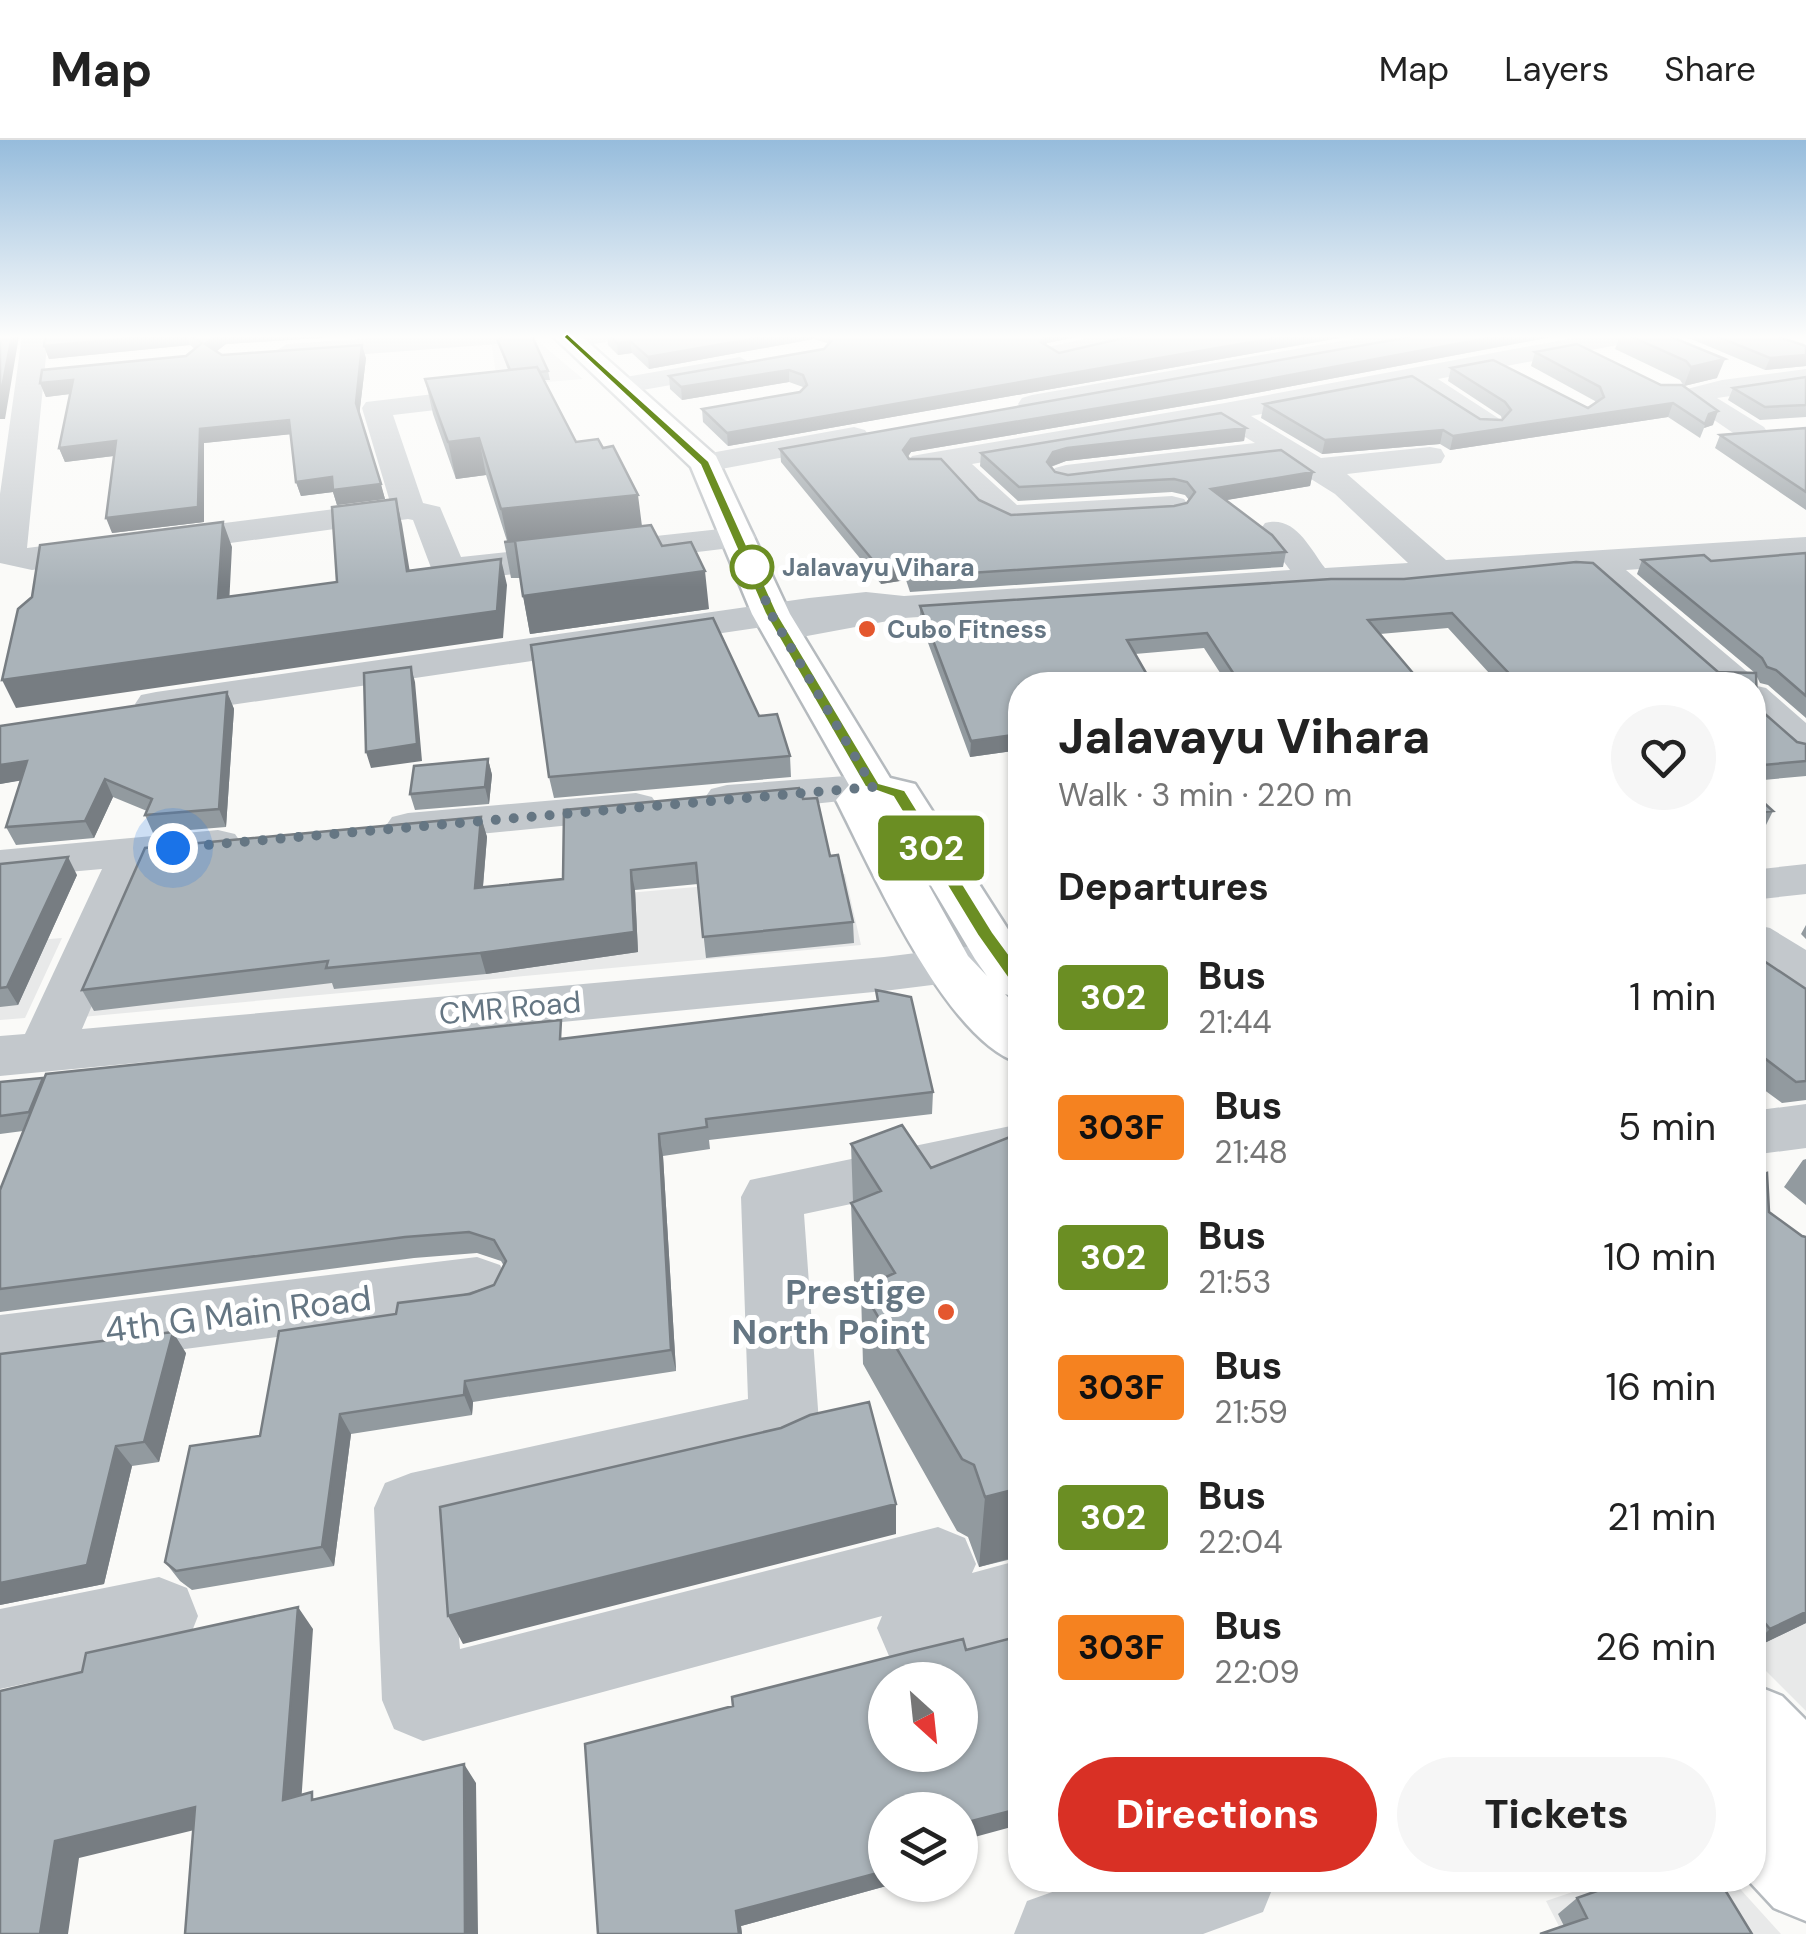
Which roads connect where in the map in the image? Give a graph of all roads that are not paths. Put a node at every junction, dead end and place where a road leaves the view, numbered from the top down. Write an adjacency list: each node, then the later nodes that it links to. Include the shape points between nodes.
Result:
1 (380, 420): 19 (street)
2 (657, 420): 15 (main road)
3 (1179, 420): 18 (street, via 936,461 1010,515)
4 (1238, 420): 13 (street)
5 (1481, 420): 7 (street)
6 (1731, 420): 11 (street)
7 (1488, 424)
8 (12, 428): 19 (street, via 9,555 29,575)
9 (1788, 430): 11 (street)
10 (872, 433): 15 (street)
11 (1753, 433): 12 (street)
12 (1705, 437)
13 (1286, 448): 16 (street); 17 (street, via 1213,470)
14 (1430, 456): 16 (street)
15 (705, 463): 21 (main road)
16 (1316, 468): 24 (street)
17 (1043, 478)
18 (1172, 506)
19 (409, 509): 21 (street, via 428,514 446,565 465,569)
20 (1277, 530): 25 (street)
21 (739, 537): 26 (main road)
22 (1806, 547): 23 (street)
23 (1596, 560): 24 (street); 27 (street)
24 (1437, 571): 25 (street)
25 (1315, 579): 26 (street, via 904,606)
26 (776, 622): 30 (street); 33 (main road)
27 (1722, 672)
28 (1766, 700): 29 (street)
29 (1806, 703)
30 (119, 710)
31 (1766, 711): 32 (street)
32 (1806, 746)
33 (873, 787): 34 (street); 41 (main road, via 899,794); 42 (main road, via 859,800)
34 (367, 831)
35 (251, 841): 36 (street)
36 (134, 851): 37 (street); 46 (street)
37 (0, 864)
38 (1806, 879): 39 (street)
39 (1766, 883)
40 (1766, 949): 44 (street)
41 (1008, 957)
42 (946, 966): 43 (street, CMR Road); 45 (main road); 46 (street, CMR Road)
43 (1008, 966)
44 (1806, 973)
45 (1008, 1031)
46 (22, 1054)
47 (1806, 1126): 48 (street)
48 (1766, 1131)
49 (1008, 1148): 52 (street, via 772,1197 784,1423 410,1508 423,1700 927,1596)
50 (477, 1284): 51 (street, 4th G Main Road)
51 (0, 1344)
52 (1008, 1599)
53 (160, 1616): 54 (street)
54 (0, 1649)
55 (1766, 1740): 56 (main road)
56 (1806, 1780)
57 (1766, 1835): 58 (main road)
58 (1806, 1876)
59 (1193, 1892): 60 (street)
60 (1060, 1934)

